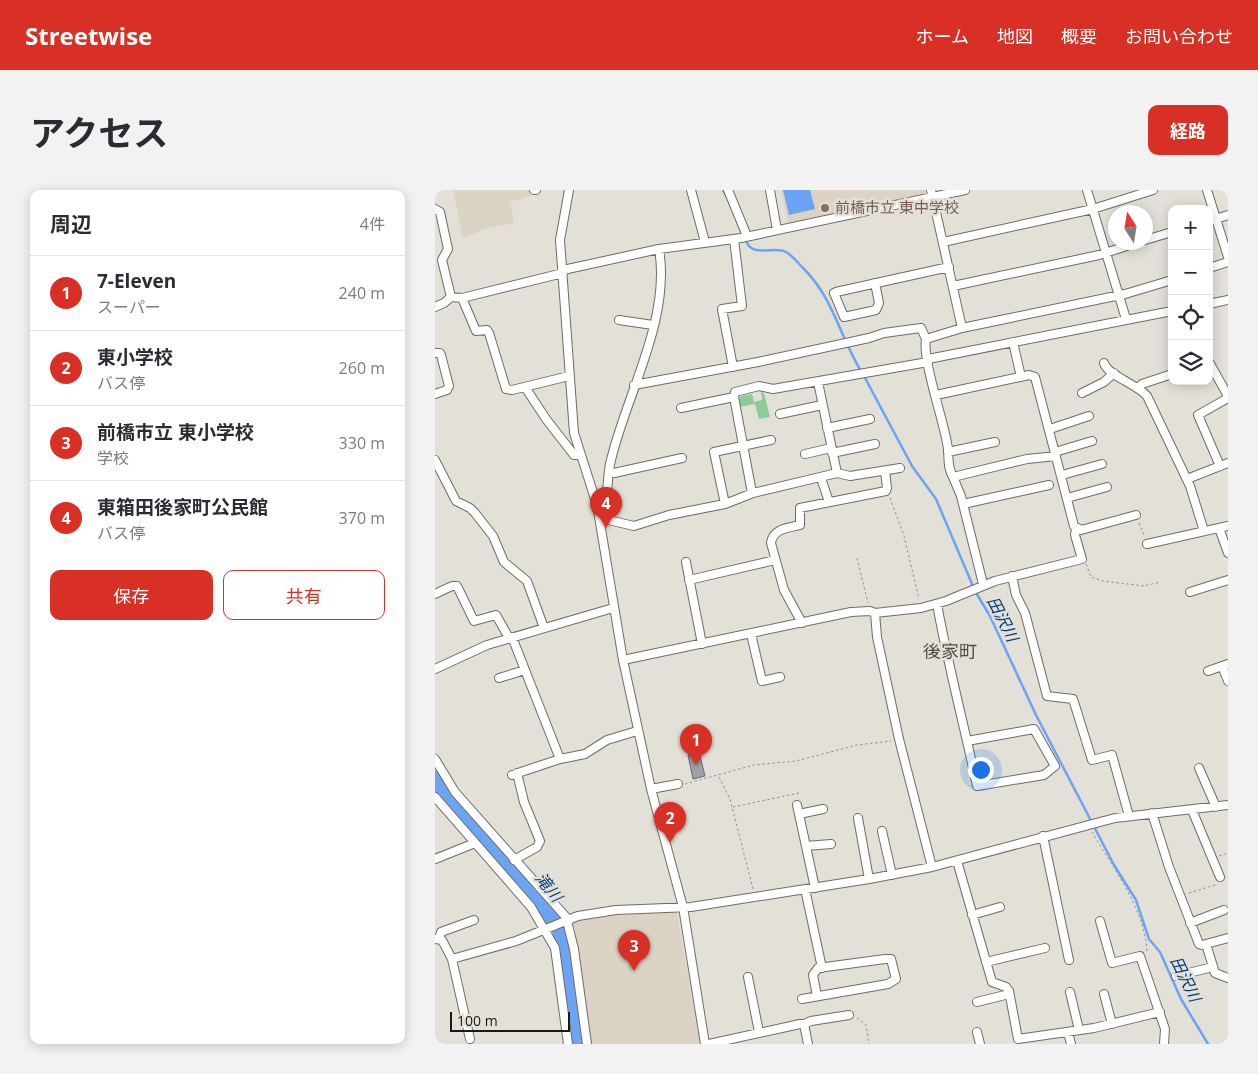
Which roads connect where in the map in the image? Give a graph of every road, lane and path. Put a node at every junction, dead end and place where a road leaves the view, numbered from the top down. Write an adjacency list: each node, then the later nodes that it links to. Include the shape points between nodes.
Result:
1 (569, 190): 29 (street, via 560,240)
2 (691, 190): 20 (street)
3 (728, 190): 17 (street)
4 (770, 190): 15 (street)
5 (965, 190): 9 (street)
6 (1087, 190): 12 (street)
7 (1153, 190): 12 (street)
8 (1207, 190): 10 (street)
9 (932, 193): 15 (street); 21 (street)
10 (1210, 205)
11 (435, 209): 34 (street, via 440,212 448,250 441,260)
12 (1093, 209): 21 (street); 24 (street)
13 (1228, 215): 14 (street)
14 (1213, 220): 25 (street)
15 (777, 230): 17 (street)
16 (1168, 233): 18 (street)
17 (747, 236): 19 (street)
18 (1153, 238)
19 (734, 239): 20 (street); 49 (street, via 742,306 723,309)
20 (705, 242): 22 (street)
21 (943, 242): 27 (street)
22 (659, 249): 29 (street); 42 (street, via 661,292)
23 (1115, 250): 24 (street)
24 (1106, 253): 32 (street); 33 (street)
25 (1228, 257)
26 (1228, 262): 28 (street)
27 (949, 267): 31 (street); 32 (street)
28 (1213, 267)
29 (563, 271): 35 (street); 53 (street)
30 (1168, 281): 33 (street)
31 (875, 284): 31 (street, via 834,293 844,316 876,310 879,303)
32 (953, 286): 43 (street)
33 (1119, 295): 40 (street); 43 (street)
34 (451, 297): 35 (street); 38 (street)
35 (462, 298): 57 (street, via 476,331 487,330 506,389)
36 (1228, 300): 37 (street)
37 (1213, 303)
38 (435, 307)
39 (1168, 311): 40 (street)
40 (1126, 319): 45 (street)
41 (619, 320): 42 (street)
42 (653, 325): 56 (street)
43 (962, 328): 44 (street)
44 (926, 339): 47 (street); 49 (street, via 919,328 884,333)
45 (1013, 342): 47 (street); 54 (street)
46 (435, 353): 60 (street, via 441,355 449,386)
47 (928, 360): 55 (street); 61 (street)
48 (1104, 363): 51 (street)
49 (733, 367): 56 (street)
50 (1213, 370): 63 (street)
51 (1114, 374): 58 (street); 59 (street)
52 (1168, 375): 58 (street)
53 (569, 376): 57 (street); 80 (street, via 574,433)
54 (1021, 377): 61 (street); 70 (street, via 1036,379)
55 (818, 382): 62 (street, via 773,388 759,386 737,390); 64 (street)
56 (634, 385): 87 (street)
57 (525, 387): 80 (street, via 559,437 574,455)
58 (1139, 388): 92 (street, via 1147,396)
59 (1082, 393)
60 (435, 394)
61 (936, 395): 77 (street)
62 (733, 397): 65 (street); 75 (street)
63 (1228, 397): 84 (street, via 1198,415)
64 (822, 405): 66 (street); 69 (street)
65 (681, 408)
66 (780, 414)
67 (1089, 416): 70 (street)
68 (870, 419): 69 (street)
69 (827, 428): 76 (street)
70 (1050, 429): 79 (street)
71 (771, 440): 75 (street)
72 (1092, 441): 79 (street)
73 (995, 442): 77 (street)
74 (875, 444): 76 (street)
75 (743, 445): 96 (street); 99 (street, via 714,452)
76 (832, 451): 78 (street); 88 (street)
77 (948, 452): 90 (street, via 948,465)
78 (805, 454)
79 (1056, 454): 89 (street); 90 (street)
80 (581, 455): 101 (street)
81 (683, 458): 87 (street)
82 (435, 460): 125 (street, via 456,501 475,513 493,536 504,562 527,581)
83 (1102, 464): 89 (street)
84 (1224, 464): 92 (street)
85 (900, 468): 86 (street)
86 (885, 470): 88 (street, via 850,476); 95 (street)
87 (609, 472): 101 (street, via 607,496)
88 (837, 473): 91 (street)
89 (1063, 475): 97 (street)
90 (953, 477): 100 (street)
91 (821, 478): 96 (street); 98 (street)
92 (1187, 479): 106 (street)
93 (1049, 486): 100 (street)
94 (1107, 486): 97 (street)
95 (886, 491): 98 (street); 122 (path, via 904,536)
96 (752, 493): 99 (street)
97 (1067, 498): 105 (street)
98 (829, 502): 111 (street, via 800,508 800,525 774,534 771,542)
99 (725, 504): 101 (street, via 631,526)
100 (963, 504): 117 (street)
101 (599, 514): 121 (street)
102 (1136, 515): 105 (street); 107 (path)
103 (1228, 526): 104 (street)
104 (1219, 528): 106 (street); 108 (street)
105 (1076, 529): 110 (street)
106 (1204, 531): 107 (street)
107 (1147, 544)
108 (1228, 553)
109 (857, 558): 123 (path)
110 (1083, 558): 113 (street); 116 (path, via 1094,579 1143,586)
111 (775, 560): 114 (street); 124 (street, via 786,596)
112 (686, 562): 114 (street)
113 (1012, 576): 117 (street); 156 (street, via 1047,696 1073,699 1092,760 1111,755)
114 (689, 580): 128 (street)
115 (1228, 580): 118 (street)
116 (1160, 582)
117 (977, 587): 120 (street)
118 (1189, 592)
119 (435, 594): 127 (street, via 457,586 474,621 496,615)
120 (937, 604): 122 (street); 139 (street)
121 (613, 608): 125 (street); 129 (street)
122 (921, 608): 123 (street)
123 (873, 612): 124 (street, via 851,612); 138 (street)
124 (802, 623): 126 (street)
125 (544, 628): 127 (street)
126 (751, 634): 128 (street); 134 (street, via 762,681)
127 (511, 637): 131 (street); 132 (street)
128 (702, 644): 129 (street)
129 (623, 660): 137 (street)
130 (1225, 665): 133 (street); 136 (street)
131 (435, 669)
132 (525, 670): 135 (street); 141 (street)
133 (1208, 671)
134 (780, 677)
135 (499, 678)
136 (1228, 682)
137 (637, 731): 141 (street, via 607,740 585,754); 145 (street)
138 (899, 738): 143 (path, via 752,766); 167 (street)
139 (967, 741): 139 (street, via 977,786 1044,775 1055,766 1034,728)
140 (435, 759): 165 (street, via 455,792)
141 (560, 759): 165 (street, via 515,774 540,841 537,847)
142 (1199, 768): 150 (street)
143 (718, 776): 144 (path); 151 (path, via 728,792)
144 (678, 784): 145 (street)
145 (651, 789): 176 (street)
146 (799, 793): 151 (path)
147 (435, 797): 161 (street)
148 (797, 805): 155 (street)
149 (1228, 805): 150 (street)
150 (1216, 806): 153 (street)
151 (732, 807): 173 (path)
152 (823, 809): 155 (street)
153 (1192, 810): 154 (street); 169 (street)
154 (1152, 813): 156 (street); 174 (street)
155 (799, 814): 163 (street)
156 (1129, 816): 158 (street)
157 (858, 818): 170 (street)
158 (1088, 824): 160 (street); 190 (path, via 1135,907 1146,942 1147,956)
159 (882, 831): 168 (street)
160 (1043, 836): 166 (street); 189 (street)
161 (475, 843): 164 (street); 183 (street)
162 (831, 844): 163 (street)
163 (806, 846): 171 (street)
164 (435, 859)
165 (514, 860): 180 (street)
166 (957, 860): 167 (street); 178 (street)
167 (932, 867): 168 (street)
168 (892, 875): 170 (street)
169 (1220, 877): 174 (path, via 1221,883)
170 (869, 879): 171 (street)
171 (815, 888): 172 (street)
172 (805, 889): 173 (street); 193 (street)
173 (755, 897): 176 (street)
174 (1180, 897): 182 (street)
175 (1000, 907): 178 (street)
176 (683, 908): 180 (street, via 616,910); 215 (street)
177 (1223, 910): 182 (street)
178 (972, 915): 191 (street)
179 (474, 920): 185 (street, via 441,932)
180 (565, 920): 183 (street); 214 (street, via 574,949)
181 (1100, 921): 190 (street, via 1112,962 1140,956)
182 (1190, 923): 186 (street, via 1199,944)
183 (546, 928): 188 (street, via 504,945); 213 (street, via 555,948)
184 (1228, 938): 186 (street)
185 (437, 939): 188 (street, via 442,940)
186 (1206, 944): 192 (street)
187 (1045, 948): 191 (street)
188 (452, 959): 211 (street)
189 (1069, 960)
190 (1142, 960): 203 (street)
191 (986, 962): 198 (street, via 993,984 1005,987)
192 (1213, 967): 194 (street); 196 (street, via 1215,973)
193 (822, 968): 200 (street, via 813,975); 200 (street, via 889,959 894,963 896,979 888,984)
194 (1175, 976)
195 (748, 977): 208 (street)
196 (1228, 978)
197 (1070, 992): 207 (street)
198 (1009, 994): 202 (street); 212 (street)
199 (1105, 994): 206 (street)
200 (817, 996): 201 (street)
201 (802, 999)
202 (977, 1002)
203 (1160, 1012): 206 (street); 221 (street, via 1165,1031)
204 (849, 1015): 205 (street); 218 (path, via 866,1025)
205 (804, 1024): 208 (street); 217 (street)
206 (1112, 1024): 207 (street)
207 (1079, 1030): 210 (street)
208 (759, 1032): 216 (street)
209 (977, 1032): 219 (street)
210 (1068, 1032): 212 (street); 220 (street)
211 (470, 1039)
212 (1016, 1041)
213 (568, 1044)
214 (587, 1044)
215 (705, 1044)
216 (709, 1044)
217 (808, 1044)
218 (869, 1044)
219 (980, 1044)
220 (1071, 1044)
221 (1164, 1044)

